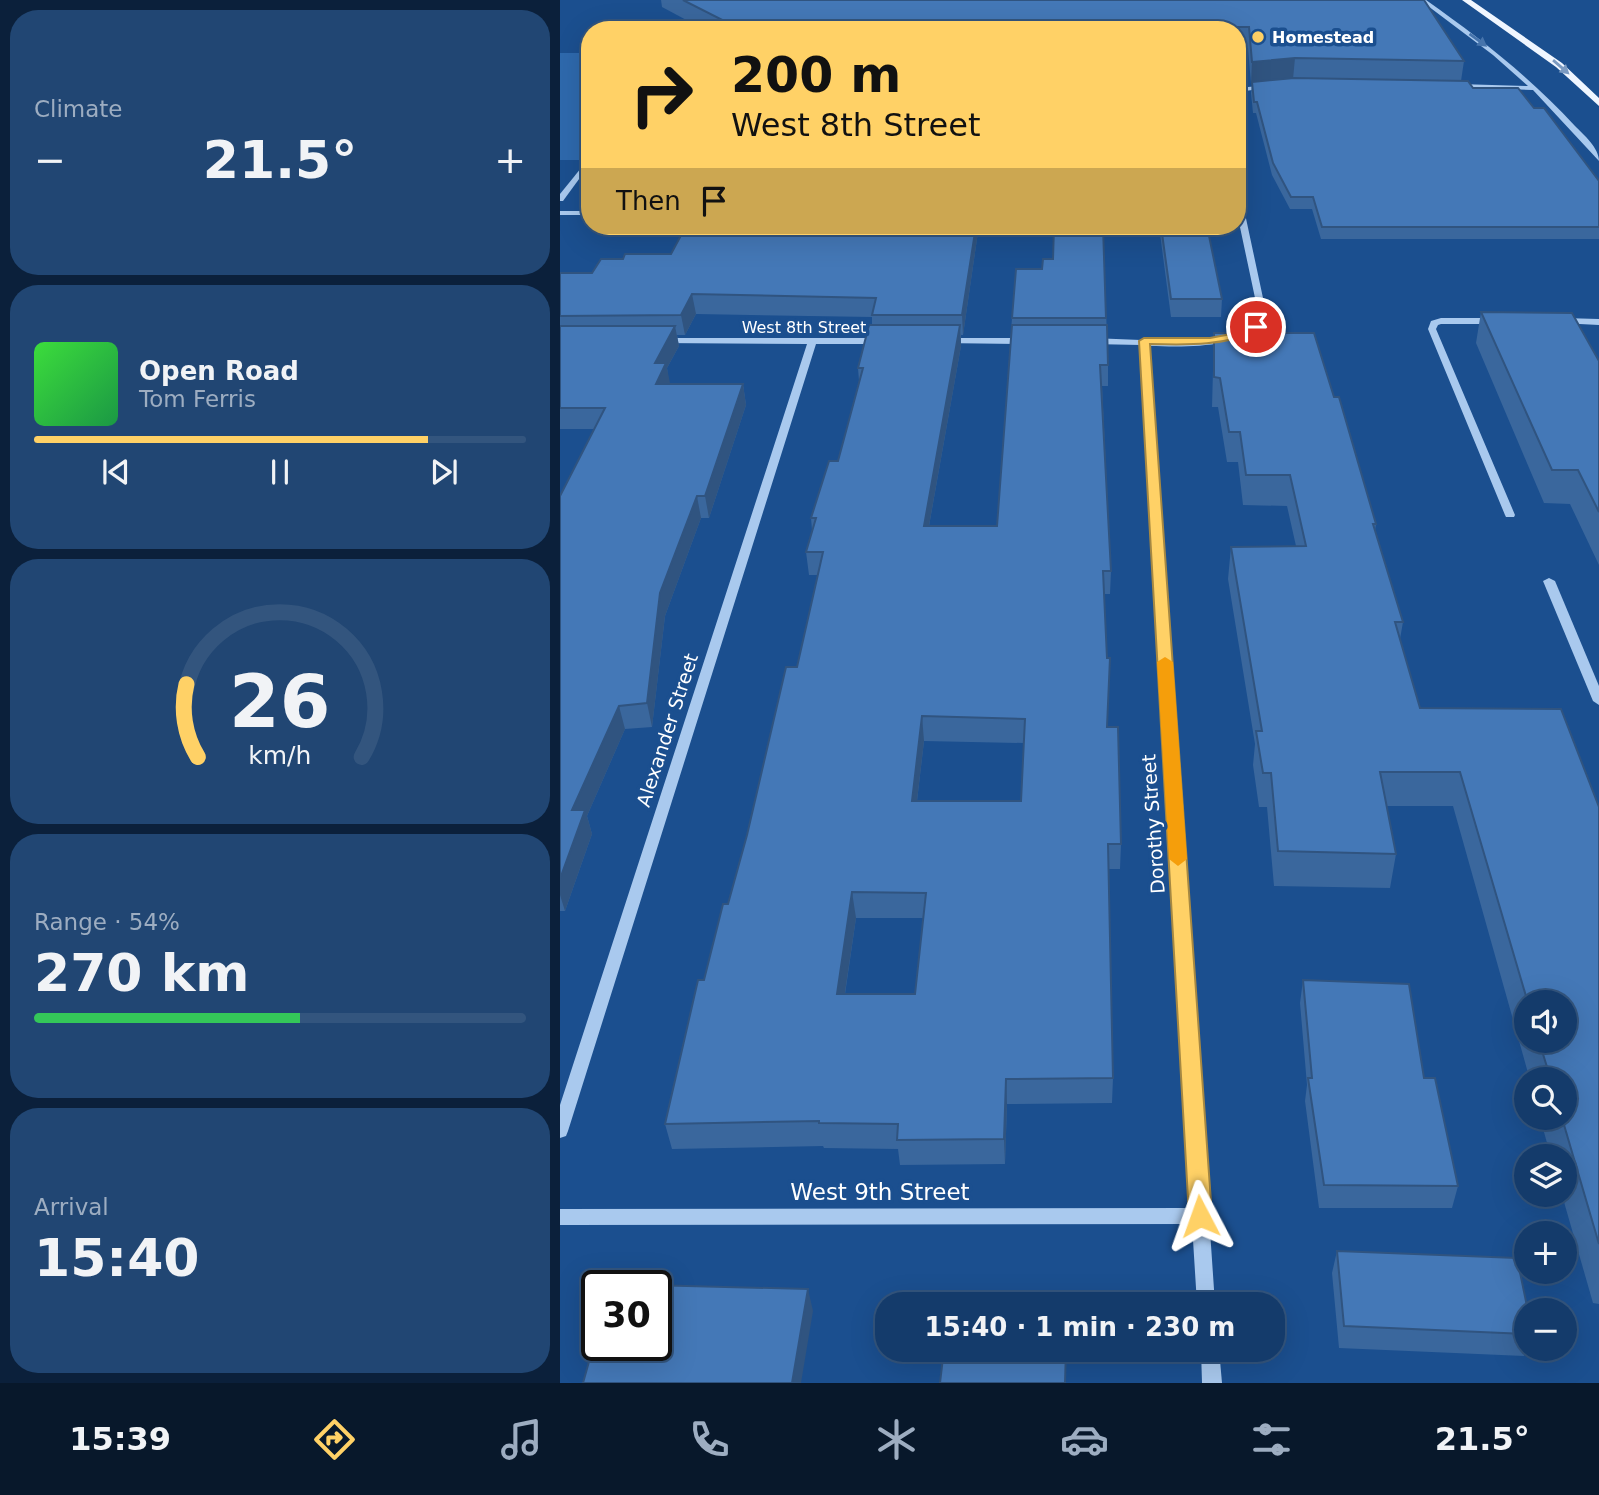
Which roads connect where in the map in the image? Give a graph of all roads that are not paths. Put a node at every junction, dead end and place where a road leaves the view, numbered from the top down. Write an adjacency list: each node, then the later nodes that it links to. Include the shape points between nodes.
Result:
1 (1423, 0): 5 (street, one-way to 5, via 1491,49)
2 (1466, 0): 7 (main road, one-way to 7, via 1559,65)
3 (1282, 85): 6 (street)
4 (1445, 86): 5 (street)
5 (1534, 88): 8 (street, via 1572,124)
6 (1246, 89)
7 (1599, 103)
8 (1599, 159)
9 (581, 171): 10 (street)
10 (560, 199)
11 (560, 212): 12 (street)
12 (581, 212)
13 (1244, 235): 17 (street, via 1262,312)
14 (1507, 321): 25 (street, via 1441,321 1432,329)
15 (1546, 321): 16 (street)
16 (1599, 322)
17 (1256, 327): 24 (street, via 1210,341)
18 (644, 341): 19 (street, West 8th Street)
19 (812, 341): 20 (street, West 8th Street); 28 (street, Alexander Street)
20 (895, 341)
21 (937, 341): 22 (street)
22 (1034, 341)
23 (1075, 341): 24 (street)
24 (1144, 341): 29 (street, Dorothy Street)
25 (1510, 514)
26 (1549, 581): 27 (street)
27 (1599, 701)
28 (560, 1130)
29 (1200, 1216): 30 (street, West 9th Street); 31 (street, Dorothy Street)
30 (560, 1217)
31 (1205, 1292)
32 (1211, 1362): 33 (street)
33 (1212, 1383)

